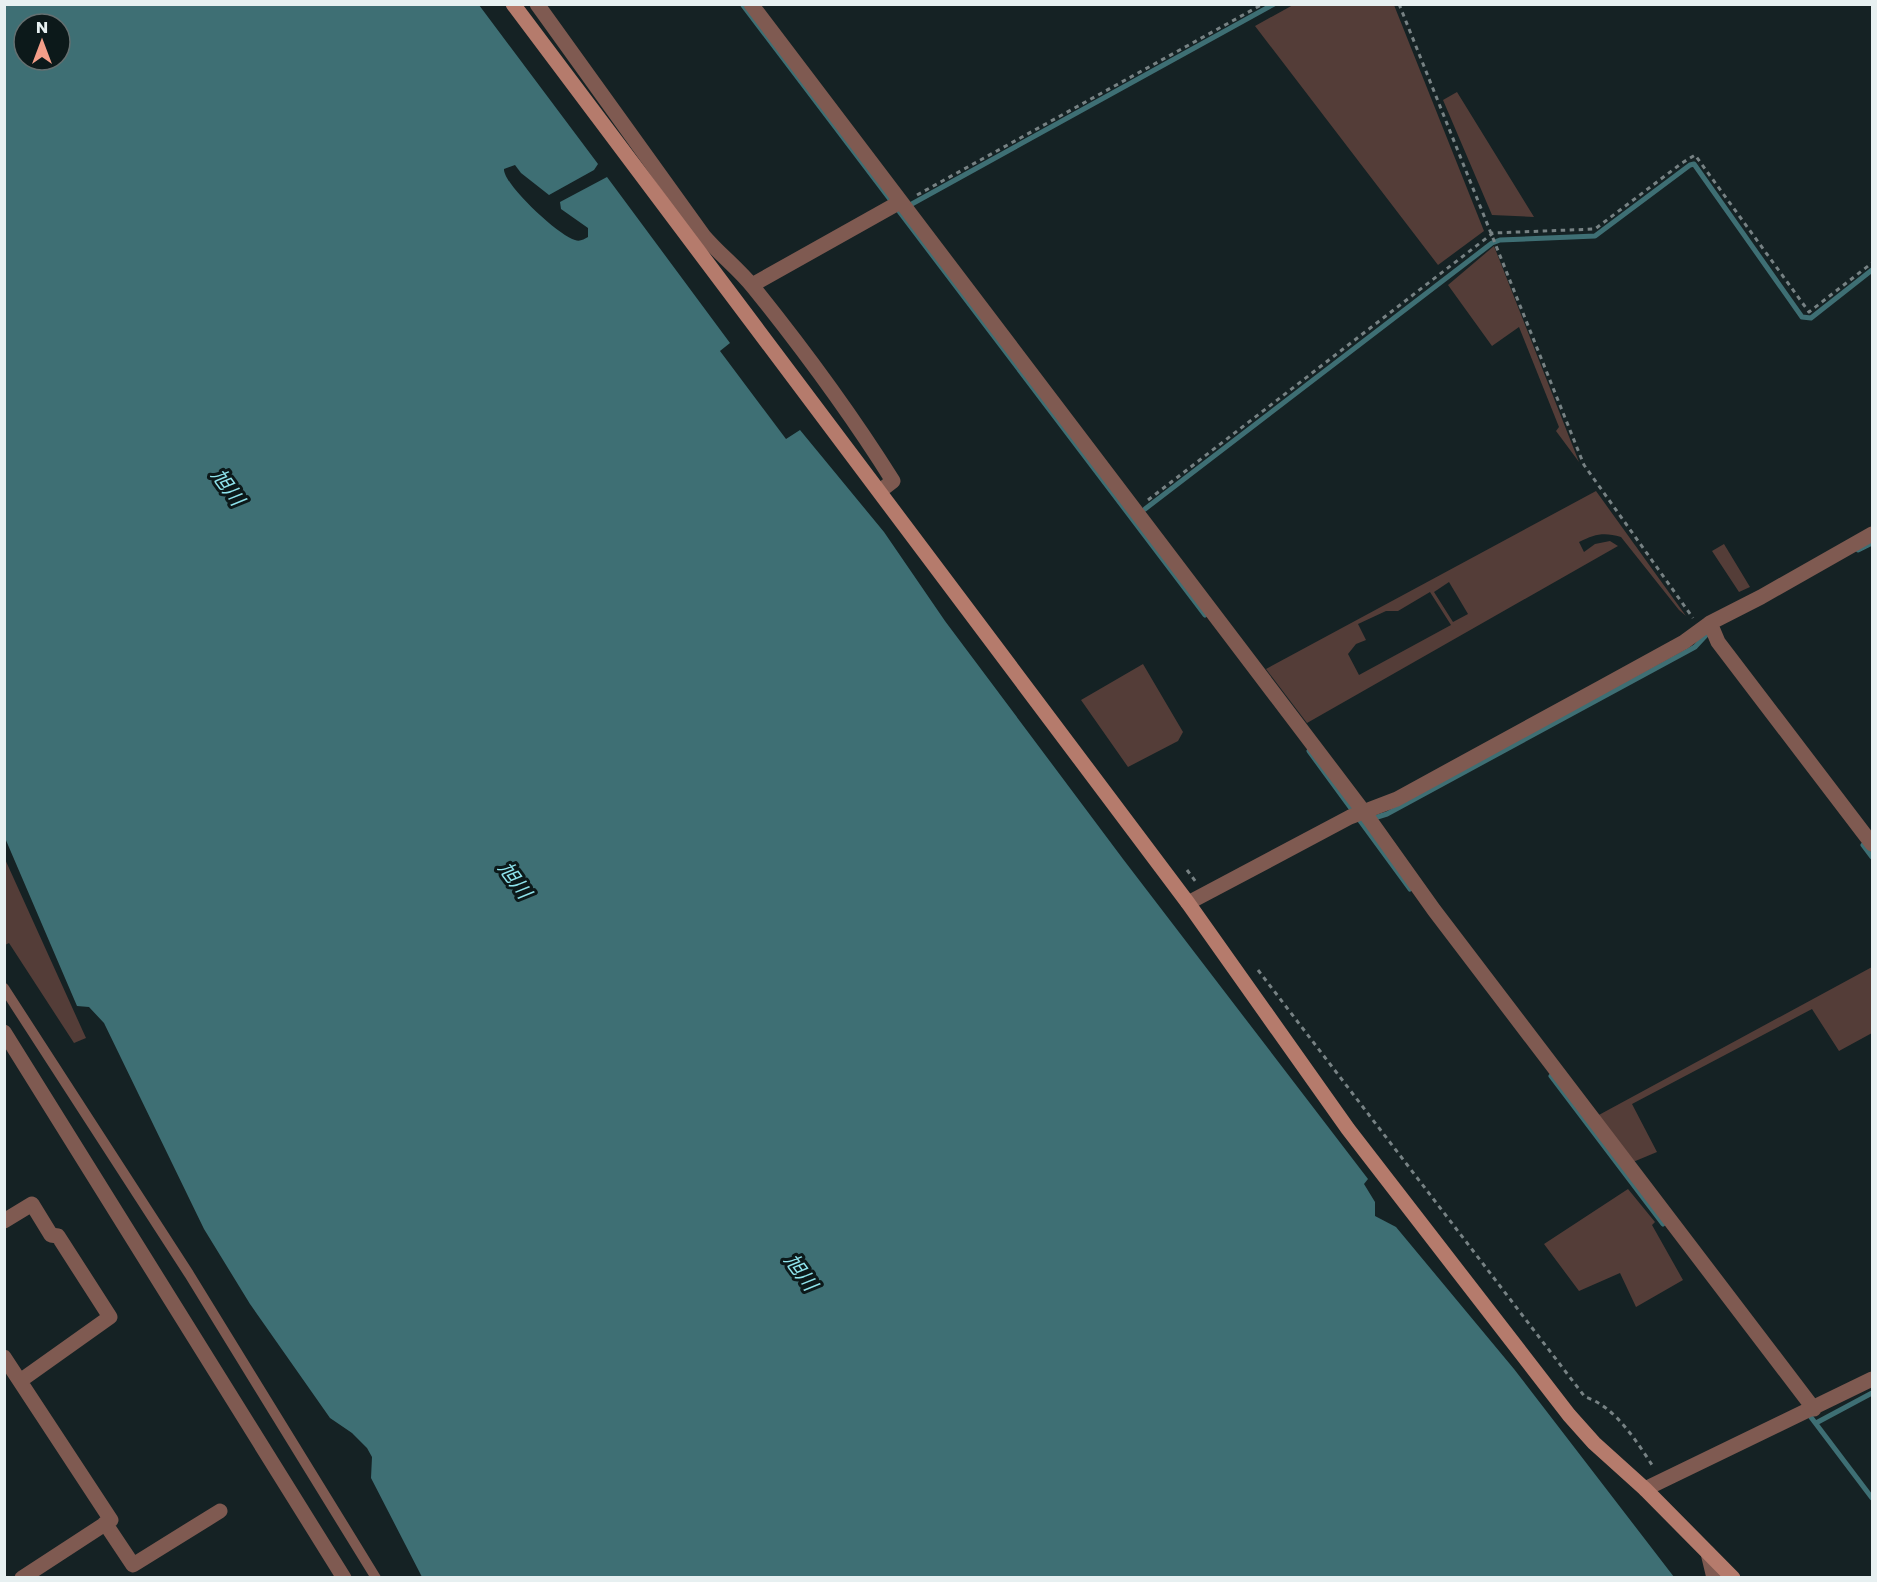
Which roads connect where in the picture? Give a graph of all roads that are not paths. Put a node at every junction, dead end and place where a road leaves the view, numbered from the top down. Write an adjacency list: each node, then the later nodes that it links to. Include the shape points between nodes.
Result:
1 (513, 4): 5 (street)
2 (537, 4): 5 (street, via 680,199)
3 (751, 4): 4 (street)
4 (895, 204): 6 (street); 10 (street, via 1135,510)
5 (698, 238): 6 (street); 7 (street)
6 (752, 285): 7 (street, via 893,481)
7 (880, 491): 12 (street)
8 (1872, 534): 9 (street)
9 (1709, 627): 10 (street); 11 (street)
10 (1362, 816): 12 (street); 19 (street)
11 (1872, 844)
12 (1188, 903): 20 (street, via 1348,1129 1569,1415)
13 (4, 988): 26 (lane, via 189,1274)
14 (4, 1032): 25 (street)
15 (4, 1221): 18 (street, via 32,1204 51,1235 58,1236 110,1317)
16 (4, 1357): 18 (street)
17 (1872, 1379): 19 (street)
18 (20, 1381): 22 (street, via 111,1520)
19 (1809, 1411): 20 (street)
20 (1645, 1489): 23 (street)
21 (220, 1510): 22 (street, via 133,1565)
22 (105, 1523): 24 (street)
23 (1708, 1553): 27 (street); 28 (street)
24 (22, 1578)
25 (344, 1578)
26 (376, 1578)
27 (1714, 1578)
28 (1733, 1578)

